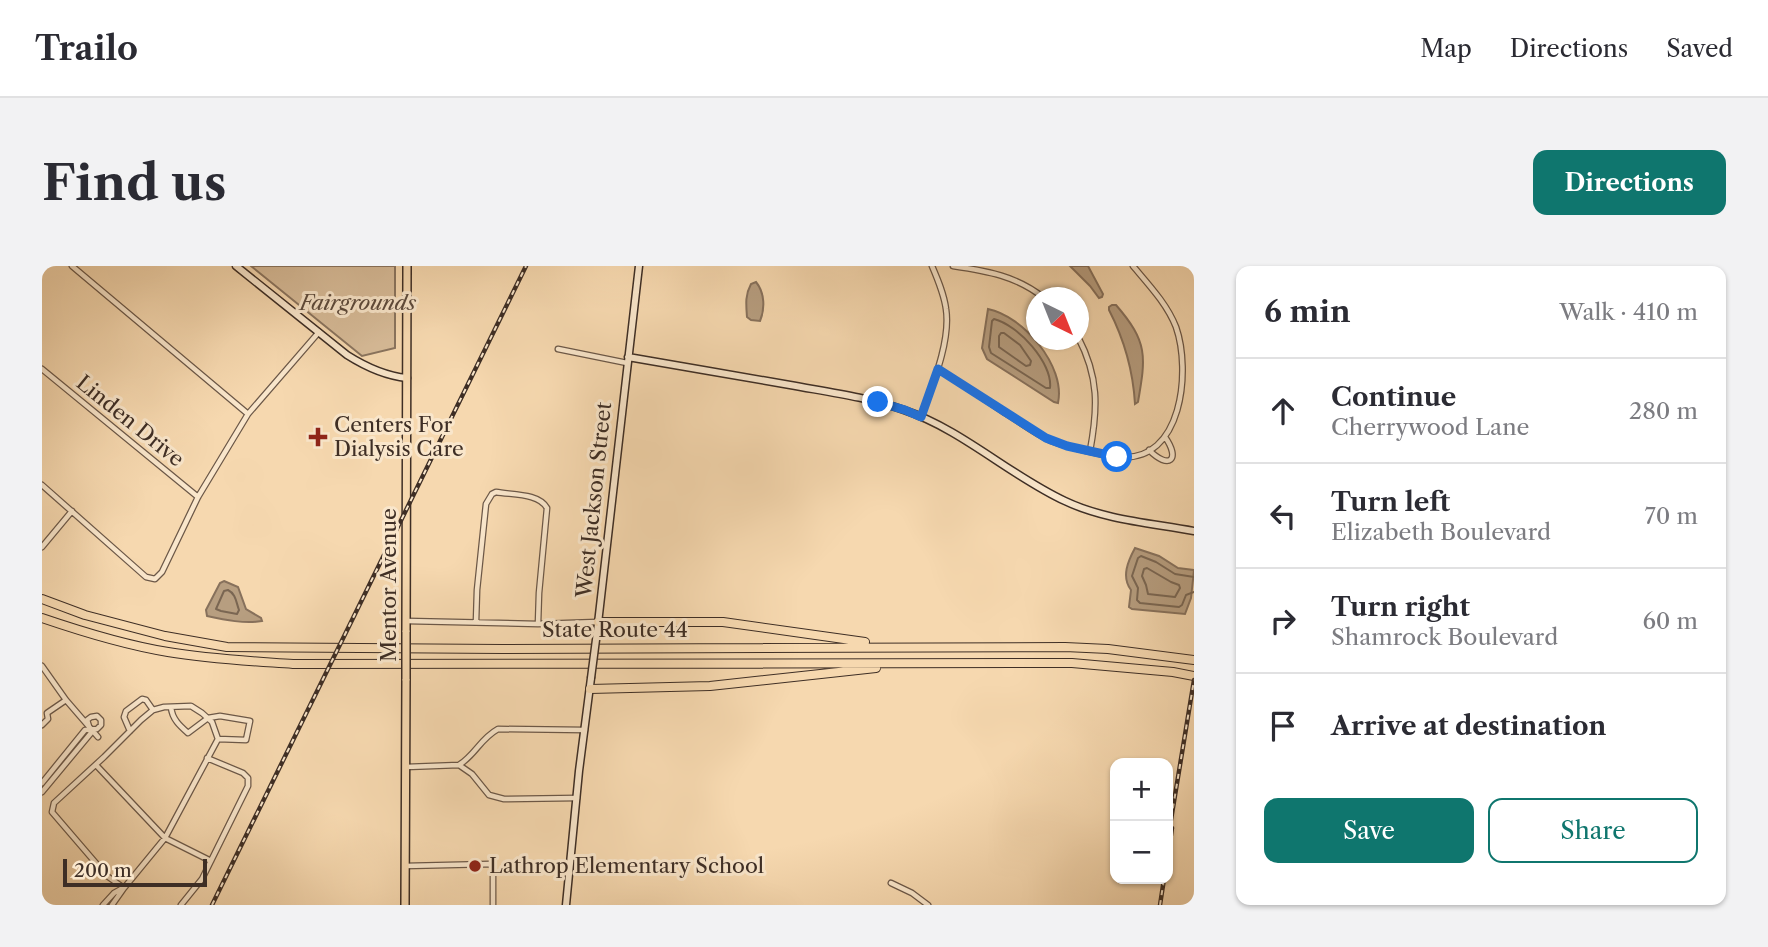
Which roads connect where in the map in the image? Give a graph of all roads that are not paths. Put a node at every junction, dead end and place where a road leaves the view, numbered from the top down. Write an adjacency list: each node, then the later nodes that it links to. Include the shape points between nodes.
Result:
1 (72, 266): 16 (street)
2 (236, 266): 9 (street)
3 (407, 266): 15 (main road, Mentor Avenue)
4 (639, 266): 12 (street, West Jackson Street)
5 (932, 266): 14 (street, via 946,310)
6 (953, 266): 8 (street, via 994,272)
7 (1133, 266): 18 (street, via 1168,310 1183,354 1176,412)
8 (1030, 287)
9 (319, 332): 15 (street, via 364,365); 16 (street)
10 (558, 349): 12 (street)
11 (1085, 350): 20 (street, via 1096,393)
12 (627, 360): 17 (street, via 851,396); 30 (street, West Jackson Street)
13 (42, 369): 22 (street, Linden Drive)
14 (938, 369): 17 (street); 20 (street, via 1046,438)
15 (407, 378): 28 (main road, Mentor Avenue)
16 (248, 414): 22 (street)
17 (921, 417): 24 (street, via 1077,506)
18 (1166, 437): 19 (street); 19 (street, via 1174,450 1170,460 1161,460)
19 (1149, 450): 20 (street, via 1124,457)
20 (1090, 451)
21 (42, 485): 23 (street)
22 (198, 497): 23 (street, via 155,579 146,577)
23 (72, 511): 25 (street)
24 (1194, 531)
25 (42, 547)
26 (42, 599): 32 (highway, State Route 44, via 165,636 227,646)
27 (42, 618): 34 (highway, State Route 44, via 165,651 293,664)
28 (407, 621): 29 (street); 52 (main road, Mentor Avenue, bridge)
29 (476, 622): 31 (street); 31 (street, via 486,505 496,492 536,498 547,508)
30 (598, 622): 31 (street); 32 (highway, via 723,622); 37 (street, West Jackson Street, bridge)
31 (538, 624)
32 (899, 646): 33 (highway, State Route 44, via 1108,649)
33 (1194, 660)
34 (919, 663): 36 (highway, State Route 44, via 1072,663); 37 (highway, via 710,686)
35 (43, 668): 38 (street)
36 (1194, 676)
37 (590, 689): 45 (street, West Jackson Street)
38 (66, 700): 41 (street); 44 (street)
39 (171, 708): 40 (street); 42 (street, via 191,706); 42 (street, via 188,733)
40 (153, 710): 46 (street); 46 (street, via 142,699 126,711)
41 (44, 712): 43 (street, via 48,719)
42 (208, 718): 48 (street); 48 (street, via 250,720 246,740)
43 (42, 725)
44 (90, 729): 47 (street); 53 (street); 54 (street)
45 (585, 730): 51 (street, via 498,729); 55 (street, West Jackson Street)
46 (130, 731): 50 (street)
47 (97, 737)
48 (218, 739): 49 (street)
49 (207, 758): 56 (street); 57 (street, via 248,778)
50 (96, 765): 56 (street); 60 (street, via 54,803 52,812 107,876)
51 (459, 765): 52 (street); 55 (street, via 489,795)
52 (406, 767): 58 (main road, Mentor Avenue)
53 (42, 783)
54 (42, 792)
55 (578, 798): 66 (street, West Jackson Street)
56 (166, 838): 57 (street); 60 (street)
57 (211, 862): 63 (street)
58 (405, 866): 64 (main road, Mentor Avenue); 65 (street, via 490,864)
59 (891, 883): 67 (street)
60 (124, 888): 61 (street); 62 (street)
61 (103, 905)
62 (112, 905)
63 (181, 905)
64 (405, 905)
65 (493, 905)
66 (566, 905)
67 (928, 905)

